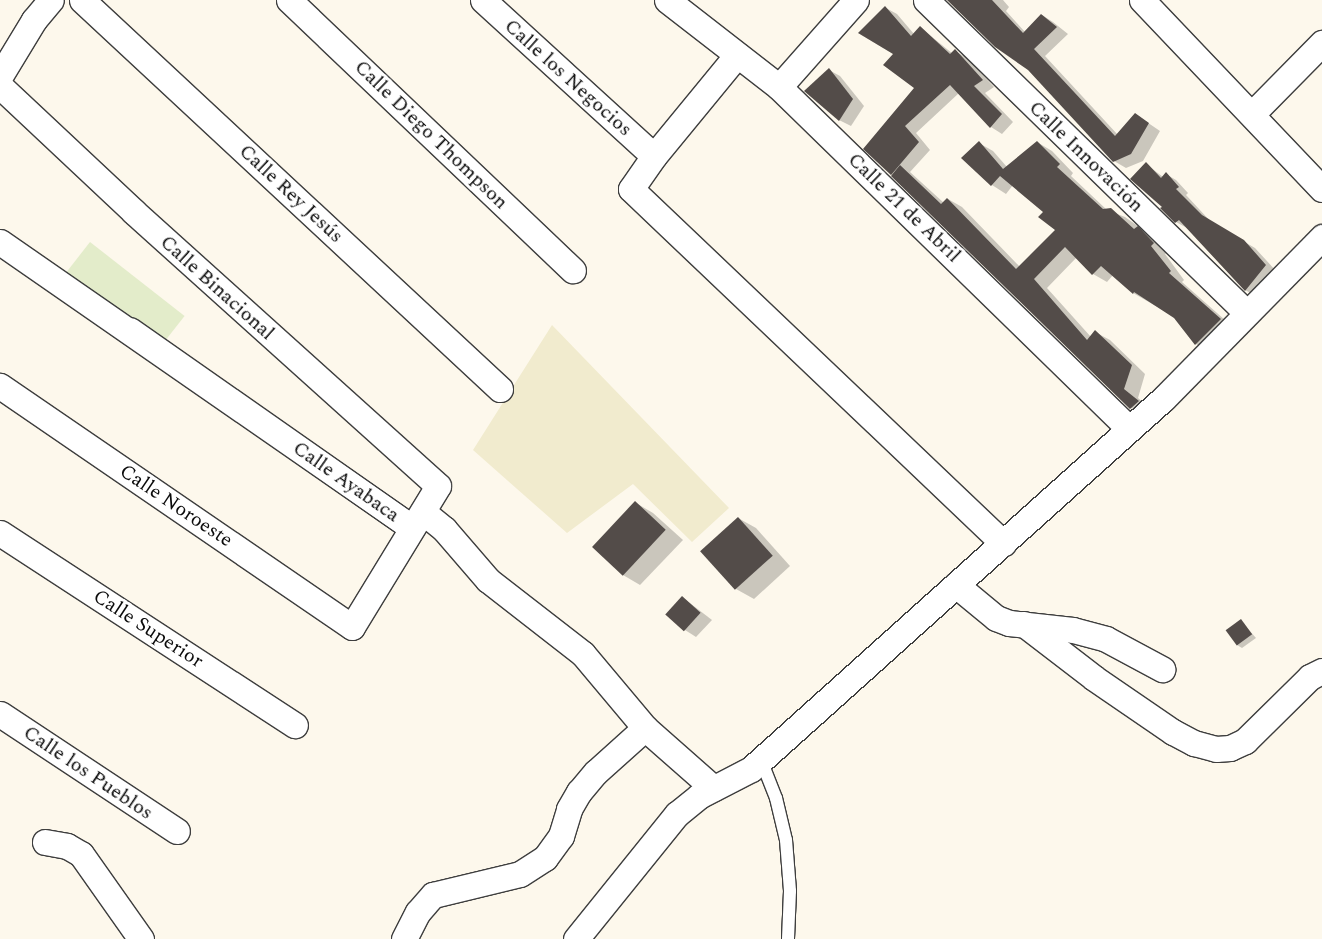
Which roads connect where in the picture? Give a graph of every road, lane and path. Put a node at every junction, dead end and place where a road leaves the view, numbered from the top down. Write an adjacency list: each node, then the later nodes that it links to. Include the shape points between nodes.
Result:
1 (52, 0): 11 (street, via 34,20)
2 (82, 0): 23 (street, Calle Rey Jesús)
3 (289, 0): 19 (street, Calle Diego Thompson)
4 (483, 0): 15 (street, Calle los Negocios)
5 (667, 0): 10 (street, Calle 21 de Abril)
6 (856, 0): 13 (street)
7 (926, 0): 20 (street, Calle Innovación)
8 (1142, 0): 14 (street)
9 (1322, 42): 14 (street)
10 (737, 55): 13 (street, Calle 21 de Abril); 15 (street)
11 (0, 76)
12 (0, 86): 25 (street, Calle Binacional, via 134,212 438,486)
13 (779, 87): 24 (street, Calle 21 de Abril)
14 (1252, 114): 16 (street)
15 (654, 156): 27 (street, via 631,189)
16 (1322, 189)
17 (1322, 237): 20 (street)
18 (0, 242): 25 (street, Calle Ayabaca)
19 (573, 270)
20 (1247, 313): 24 (street, via 1164,398)
21 (130, 330): 25 (street, Calle Ayabaca)
22 (0, 386): 25 (street, Calle Noroeste, via 352,627)
23 (500, 389)
24 (1129, 428): 27 (street)
25 (414, 522): 34 (street, via 444,529 488,580 583,654)
26 (0, 533): 33 (street, Calle Superior)
27 (1003, 543): 28 (street)
28 (956, 585): 29 (street, via 996,618); 35 (street)
29 (1024, 624): 30 (street, via 1073,630 1106,639); 31 (street, via 1101,683 1173,732 1194,743 1216,749 1230,748 1245,741 1310,677)
30 (1162, 669)
31 (1322, 671)
32 (0, 714): 37 (street, Calle los Pueblos)
33 (295, 725)
34 (645, 728): 36 (street); 40 (street, via 596,772 579,792 569,809 561,836 545,858 520,874 433,895 418,912)
35 (761, 760): 36 (street, via 751,769); 42 (lane, via 776,798 786,840 790,891)
36 (713, 788): 41 (street, via 676,814)
37 (177, 831)
38 (45, 842): 39 (street, via 67,846 81,854)
39 (141, 939)
40 (404, 939)
41 (576, 939)
42 (788, 939)

